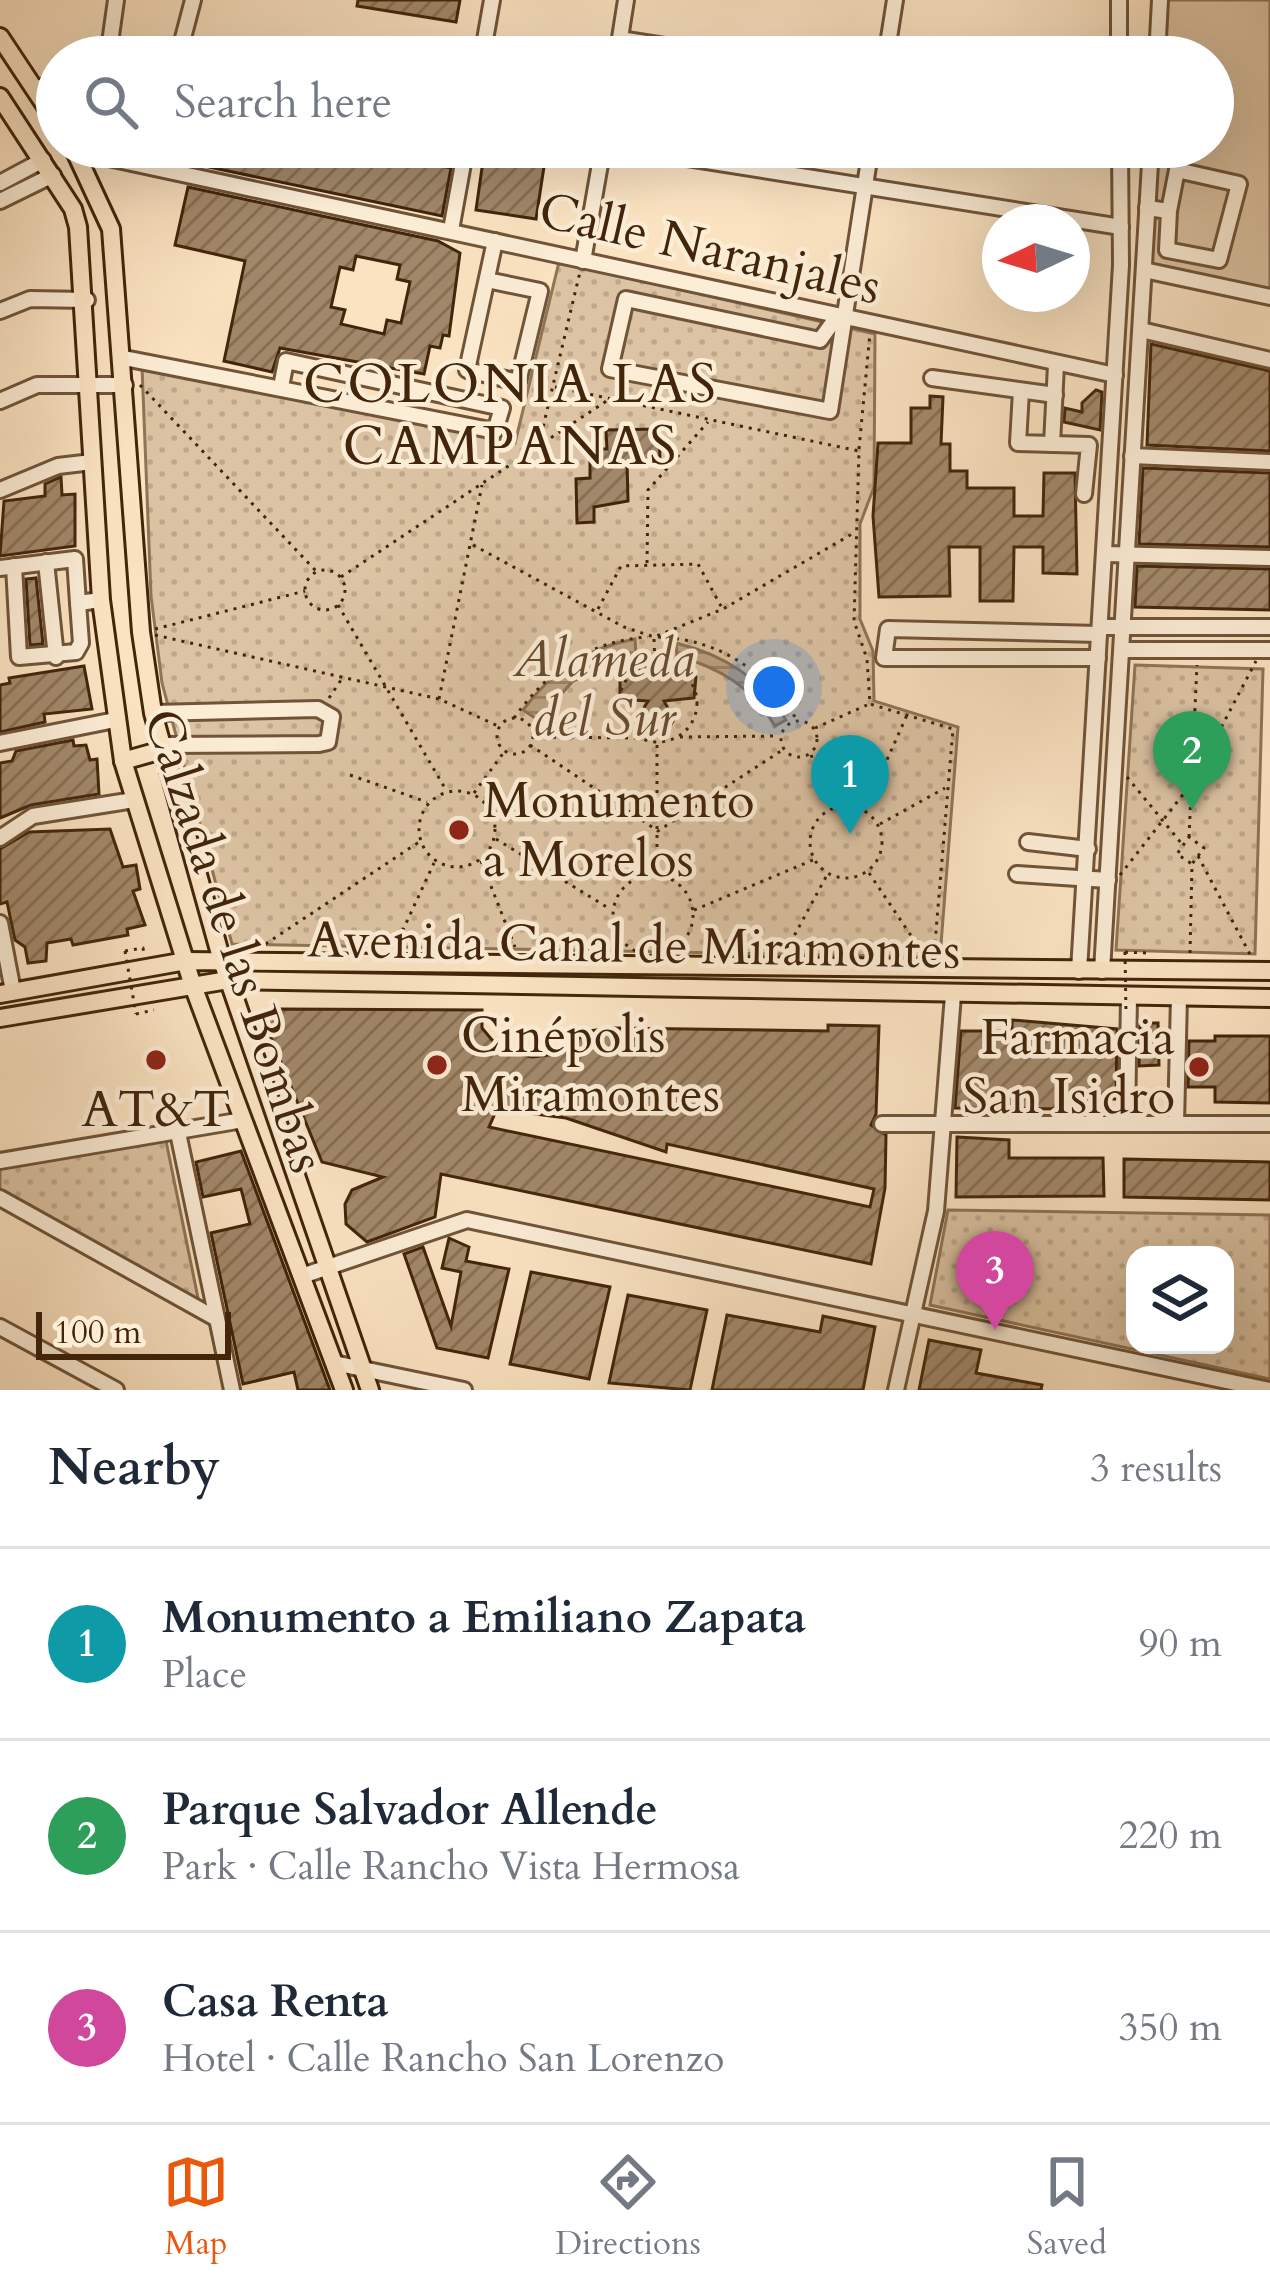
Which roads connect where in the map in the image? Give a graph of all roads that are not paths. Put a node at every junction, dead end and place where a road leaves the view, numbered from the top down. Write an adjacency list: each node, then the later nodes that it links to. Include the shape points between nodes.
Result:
1 (116, 0): 8 (street)
2 (193, 0): 9 (street)
3 (492, 0): 10 (street)
4 (626, 0): 11 (street)
5 (895, 0): 12 (street)
6 (1119, 0): 13 (street)
7 (1160, 0): 14 (street)
8 (111, 36)
9 (184, 36)
10 (486, 36)
11 (620, 36)
12 (889, 36)
13 (1119, 36)
14 (1158, 36)
15 (0, 37): 16 (main road)
16 (34, 89): 17 (main road)
17 (36, 92)
18 (0, 97): 19 (main road, Calzada de las Bombas)
19 (36, 150)
20 (48, 168): 31 (street); 33 (street); 43 (main road, Calzada de las Bombas, via 78,227)
21 (84, 168): 49 (main road, Calzada de las Bombas, via 111,229)
22 (163, 168): 37 (street, Calle Naranjales)
23 (462, 168): 37 (street)
24 (599, 168): 39 (street)
25 (745, 168): 32 (street)
26 (868, 168): 32 (street)
27 (1120, 168): 36 (street)
28 (1150, 168): 34 (street)
29 (1172, 168): 30 (street)
30 (1175, 171): 35 (street); 35 (street, via 1239,184 1224,257 1167,250)
31 (0, 183)
32 (865, 188): 36 (street); 45 (street)
33 (0, 201)
34 (1147, 208): 35 (street); 40 (street)
35 (1169, 211)
36 (1121, 227): 50 (street)
37 (451, 230): 38 (street, Calle Naranjales)
38 (495, 241): 39 (street, Calle Naranjales); 41 (street)
39 (583, 261): 45 (street, Calle Naranjales)
40 (1144, 270): 42 (street); 46 (street)
41 (487, 280): 41 (street, via 467,370 518,382 540,290)
42 (1270, 297)
43 (87, 300): 44 (street, via 30,298); 52 (main road, Calzada de las Bombas)
44 (0, 311)
45 (841, 319): 45 (street, via 830,411 610,369 626,299 820,340); 48 (street, Calle Naranjales)
46 (1141, 330): 47 (street); 58 (street)
47 (1270, 360)
48 (1056, 365): 50 (street, Calle Naranjales); 55 (street)
49 (124, 370): 52 (street); 53 (street); 77 (main road, Calzada de las Bombas)
50 (1115, 376): 63 (street)
51 (932, 378): 54 (street)
52 (91, 382): 56 (street, via 37,386); 59 (main road, Calzada de las Bombas)
53 (281, 387): 53 (street, via 495,430 502,408 286,361)
54 (1021, 391): 55 (street); 57 (street, via 1018,443)
55 (1055, 395): 57 (street)
56 (0, 401)
57 (1052, 444): 62 (street, via 1089,445)
58 (1132, 455): 60 (street); 64 (street)
59 (92, 462): 61 (street, via 58,466); 68 (main road, Calzada de las Bombas)
60 (1270, 462)
61 (0, 490)
62 (1084, 494)
63 (1105, 554): 64 (street); 72 (street)
64 (1127, 555): 65 (street); 70 (street)
65 (1270, 558)
66 (46, 562): 67 (street); 69 (street, via 75,559); 75 (street)
67 (7, 567): 75 (street, via 19,657)
68 (101, 600): 69 (street); 78 (main road, Calzada de las Bombas)
69 (78, 603): 75 (street, via 81,643)
70 (1124, 626): 71 (street); 72 (street); 73 (street)
71 (1270, 627)
72 (1100, 631): 76 (street); 76 (street, via 888,629 883,644 884,658)
73 (1123, 650): 74 (street); 88 (street)
74 (1266, 650)
75 (56, 657)
76 (1098, 658): 85 (street)
77 (153, 713): 80 (main road, Calzada de las Bombas); 80 (street, via 317,709 332,717 328,742 319,744)
78 (115, 720): 79 (street); 81 (main road, Calzada de las Bombas)
79 (0, 742)
80 (162, 747): 81 (main road); 92 (main road, Calzada de las Bombas)
81 (123, 761): 82 (main road, Calzada de las Bombas)
82 (134, 800): 83 (street, via 33,816); 91 (main road, Calzada de las Bombas)
83 (0, 838)
84 (1028, 842): 85 (street)
85 (1088, 849): 87 (street)
86 (1017, 874): 87 (street)
87 (1086, 879): 88 (street); 94 (street)
88 (1108, 886): 93 (street)
89 (0, 923): 90 (street)
90 (3, 958): 98 (street)
91 (186, 961): 92 (main road, Avenida Canal de Miramontes); 97 (main road, Calzada de las Bombas); 98 (main road, Avenida Canal de Miramontes)
92 (222, 961): 94 (main road, Avenida Canal de Miramontes); 96 (main road, Calzada de las Bombas)
93 (1102, 970): 94 (main road, Avenida Canal de Miramontes); 95 (main road, Avenida Canal de Miramontes)
94 (1079, 971)
95 (1264, 971)
96 (228, 980): 97 (main road, Avenida Canal de Miramontes); 99 (main road, Avenida Canal de Miramontes); 114 (main road, Calzada de las Bombas)
97 (192, 982): 103 (main road, Avenida Canal de Miramontes); 104 (main road, Calzada de las Bombas)
98 (6, 992)
99 (953, 995): 102 (main road, Avenida Canal de Miramontes); 105 (street)
100 (1179, 997): 101 (main road, Avenida Canal de Miramontes); 102 (main road, Avenida Canal de Miramontes); 108 (street)
101 (1270, 998)
102 (1127, 1005): 107 (street)
103 (0, 1018)
104 (243, 1120): 110 (street); 113 (main road, Calzada de las Bombas)
105 (946, 1122): 106 (street); 107 (street); 116 (street)
106 (882, 1124)
107 (1127, 1124): 108 (street)
108 (1176, 1124): 109 (street)
109 (1270, 1124)
110 (177, 1129): 111 (street); 117 (street)
111 (0, 1161)
112 (0, 1198): 117 (street)
113 (289, 1243): 114 (main road, via 314,1264); 115 (main road, Calzada de las Bombas)
114 (330, 1266): 115 (street); 116 (street, via 467,1220); 120 (main road, Calzada de las Bombas)
115 (302, 1276): 119 (main road, Calzada de las Bombas)
116 (912, 1315): 126 (street); 127 (street)
117 (217, 1319): 122 (street)
118 (0, 1327): 121 (street)
119 (334, 1363): 120 (street); 123 (main road, Calzada de las Bombas)
120 (363, 1369): 124 (main road, Calzada de las Bombas); 125 (street)
121 (116, 1390)
122 (232, 1390)
123 (344, 1390)
124 (370, 1390)
125 (464, 1390)
126 (896, 1390)
127 (1268, 1390)

